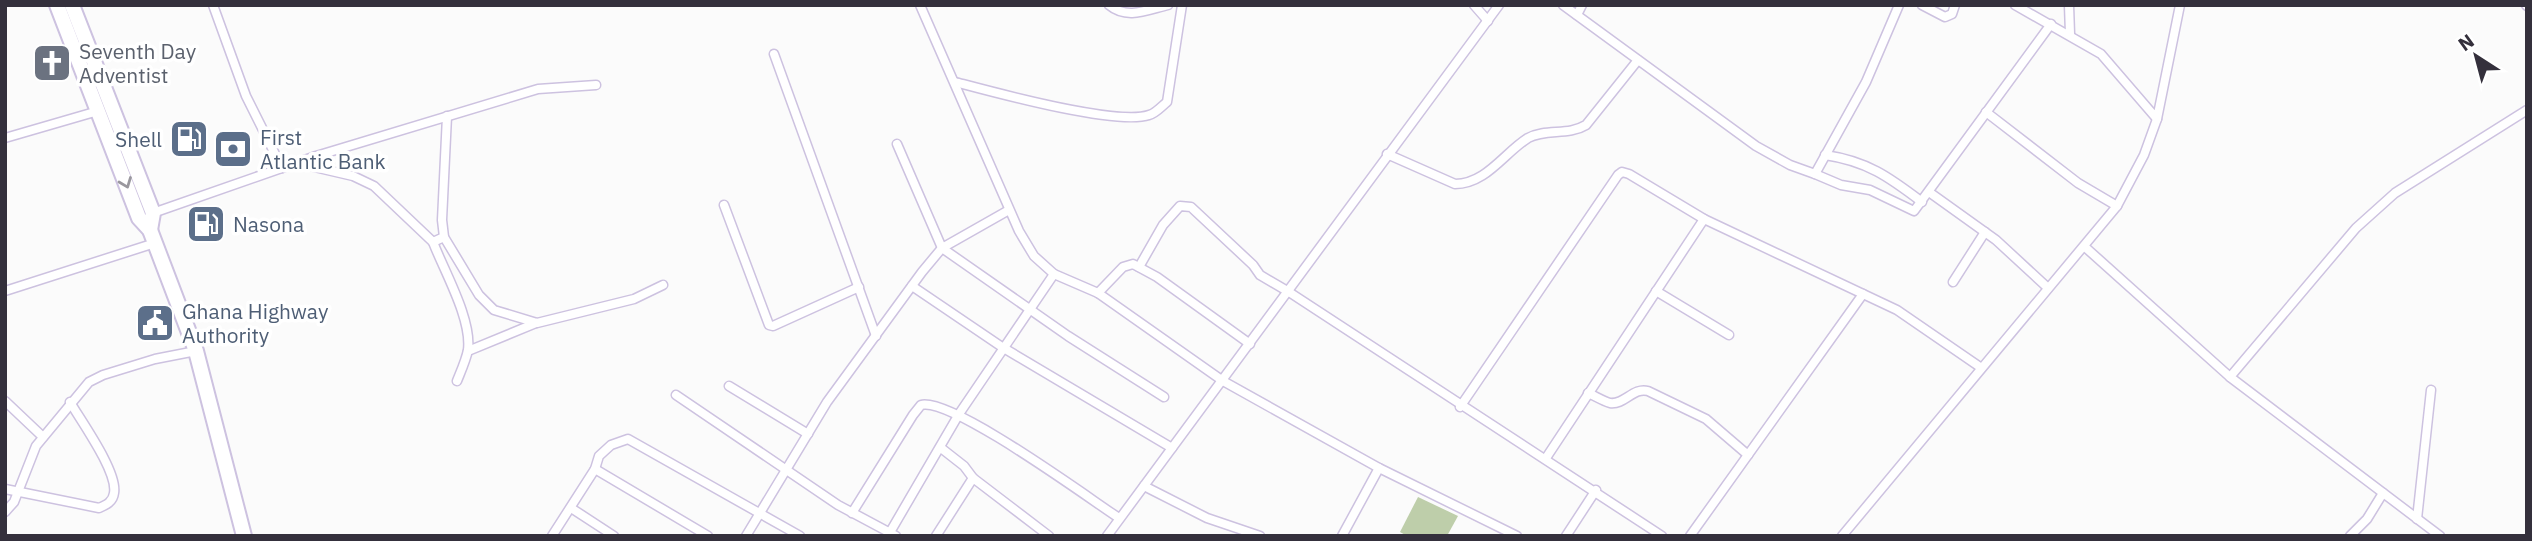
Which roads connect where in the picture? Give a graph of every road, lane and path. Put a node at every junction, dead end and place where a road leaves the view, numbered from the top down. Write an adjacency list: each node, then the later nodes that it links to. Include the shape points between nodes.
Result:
1 (57, 5): 27 (highway)
2 (72, 5): 43 (highway)
3 (213, 5): 36 (street, via 246,96)
4 (920, 5): 24 (street)
5 (1109, 5): 6 (street, via 1117,12 1135,14)
6 (1168, 5)
7 (1182, 5): 24 (street, via 1167,102 1150,115 1121,116 1030,102)
8 (1474, 5): 19 (street)
9 (1499, 5): 19 (street)
10 (1563, 5): 18 (street)
11 (1582, 5): 18 (street)
12 (1899, 5): 34 (street, via 1866,82)
13 (1922, 5): 14 (street, via 1945,17)
14 (1955, 5)
15 (2015, 5): 20 (street)
16 (2069, 5): 21 (street)
17 (2180, 5): 30 (street)
18 (1577, 15): 23 (street)
19 (1488, 21): 33 (street)
20 (2051, 24): 21 (street); 28 (street)
21 (2070, 34): 30 (street, via 2101,54)
22 (774, 54): 56 (street)
23 (1638, 60): 33 (street, via 1586,125 1574,132 1530,137 1466,184 1455,184); 37 (street, via 1756,146)
24 (955, 82): 42 (street)
25 (596, 85): 29 (street, via 554,85)
26 (2527, 110): 72 (street, via 2395,193 2356,228)
27 (98, 111): 31 (street); 43 (highway, one-way to 43)
28 (1986, 112): 38 (street); 41 (street, via 2078,183)
29 (447, 116): 35 (street); 47 (street)
30 (2157, 119): 41 (street)
31 (5, 138)
32 (897, 144): 50 (street)
33 (1387, 154): 60 (street)
34 (1825, 155): 37 (street); 39 (street, via 1880,171)
35 (298, 163): 36 (street); 48 (street, via 374,186)
36 (282, 168): 43 (street)
37 (1815, 174): 39 (street, via 1870,190 1914,211)
38 (1929, 192): 39 (street); 45 (street)
39 (1922, 202)
40 (724, 205): 56 (street, via 769,325)
41 (2117, 206): 49 (street)
42 (1009, 210): 50 (street); 52 (street, via 1034,256)
43 (146, 215): 46 (highway)
44 (1704, 219): 59 (street); 62 (street); 82 (street, via 1629,174 1618,175)
45 (1985, 232): 53 (street); 57 (street)
46 (153, 237): 58 (street); 69 (highway)
47 (444, 237): 48 (street); 64 (street, via 479,295 494,310)
48 (433, 242): 70 (street, via 463,315)
49 (2085, 247): 57 (street); 72 (street)
50 (942, 248): 55 (street); 63 (street)
51 (1139, 267): 60 (street, via 1163,225 1185,205 1260,275); 61 (street, via 1123,267); 67 (street)
52 (1054, 274): 61 (street); 63 (street)
53 (1953, 282)
54 (663, 285): 64 (street, via 634,299)
55 (912, 286): 65 (street); 68 (street)
56 (859, 287): 65 (street)
57 (2048, 288): 71 (street)
58 (5, 291)
59 (1656, 291): 66 (street); 77 (street)
60 (1289, 292): 67 (street); 82 (street)
61 (1098, 293): 74 (street)
62 (1863, 294): 71 (street, via 1933,333); 88 (street)
63 (1029, 308): 68 (street); 79 (street)
64 (537, 323): 70 (street)
65 (876, 335): 84 (street)
66 (1729, 335)
67 (1250, 344): 74 (street)
68 (1002, 347): 83 (street); 86 (street)
69 (196, 351): 81 (street, via 103,374); 107 (highway)
70 (468, 351): 73 (street)
71 (1980, 367): 122 (street)
72 (2230, 377): 98 (street)
73 (457, 381)
74 (1223, 381): 86 (street); 90 (street)
75 (729, 386): 84 (street)
76 (2431, 390): 104 (street)
77 (1588, 393): 88 (street, via 1610,403 1648,391 1706,419); 89 (street)
78 (676, 395): 92 (street)
79 (1164, 397)
80 (5, 401): 85 (street)
81 (70, 402): 85 (street); 97 (street, via 109,469 114,497 99,508)
82 (1460, 407): 89 (street)
83 (959, 414): 87 (street); 102 (street, via 932,403 921,405); 103 (street)
84 (808, 434): 92 (street)
85 (43, 437): 97 (street)
86 (1172, 447): 94 (street)
87 (941, 448): 93 (street); 106 (street)
88 (1748, 455): 121 (street)
89 (1546, 458): 96 (street)
90 (1379, 468): 105 (street); 117 (street)
91 (596, 469): 99 (street); 101 (street, via 605,449 628,439); 110 (street)
92 (785, 471): 101 (street); 102 (street)
93 (973, 478): 113 (street); 114 (street)
94 (1144, 486): 103 (street); 116 (street, via 1207,518)
95 (5, 489): 97 (street)
96 (1596, 490): 119 (street); 120 (street)
97 (18, 492): 100 (street)
98 (2383, 493): 104 (street); 123 (street)
99 (571, 508): 108 (street); 109 (street)
100 (5, 512)
101 (760, 513): 111 (street); 112 (street)
102 (852, 513): 106 (street)
103 (1119, 519): 115 (street)
104 (2417, 519): 124 (street)
105 (1505, 533): 118 (street)
106 (892, 535)
107 (244, 536)
108 (552, 536)
109 (614, 536)
110 (708, 536)
111 (746, 536)
112 (800, 536)
113 (936, 536)
114 (1049, 536)
115 (1107, 536)
116 (1260, 536)
117 (1342, 536)
118 (1517, 536)
119 (1566, 536)
120 (1662, 536)
121 (1690, 536)
122 (1842, 536)
123 (2350, 536)
124 (2440, 536)

